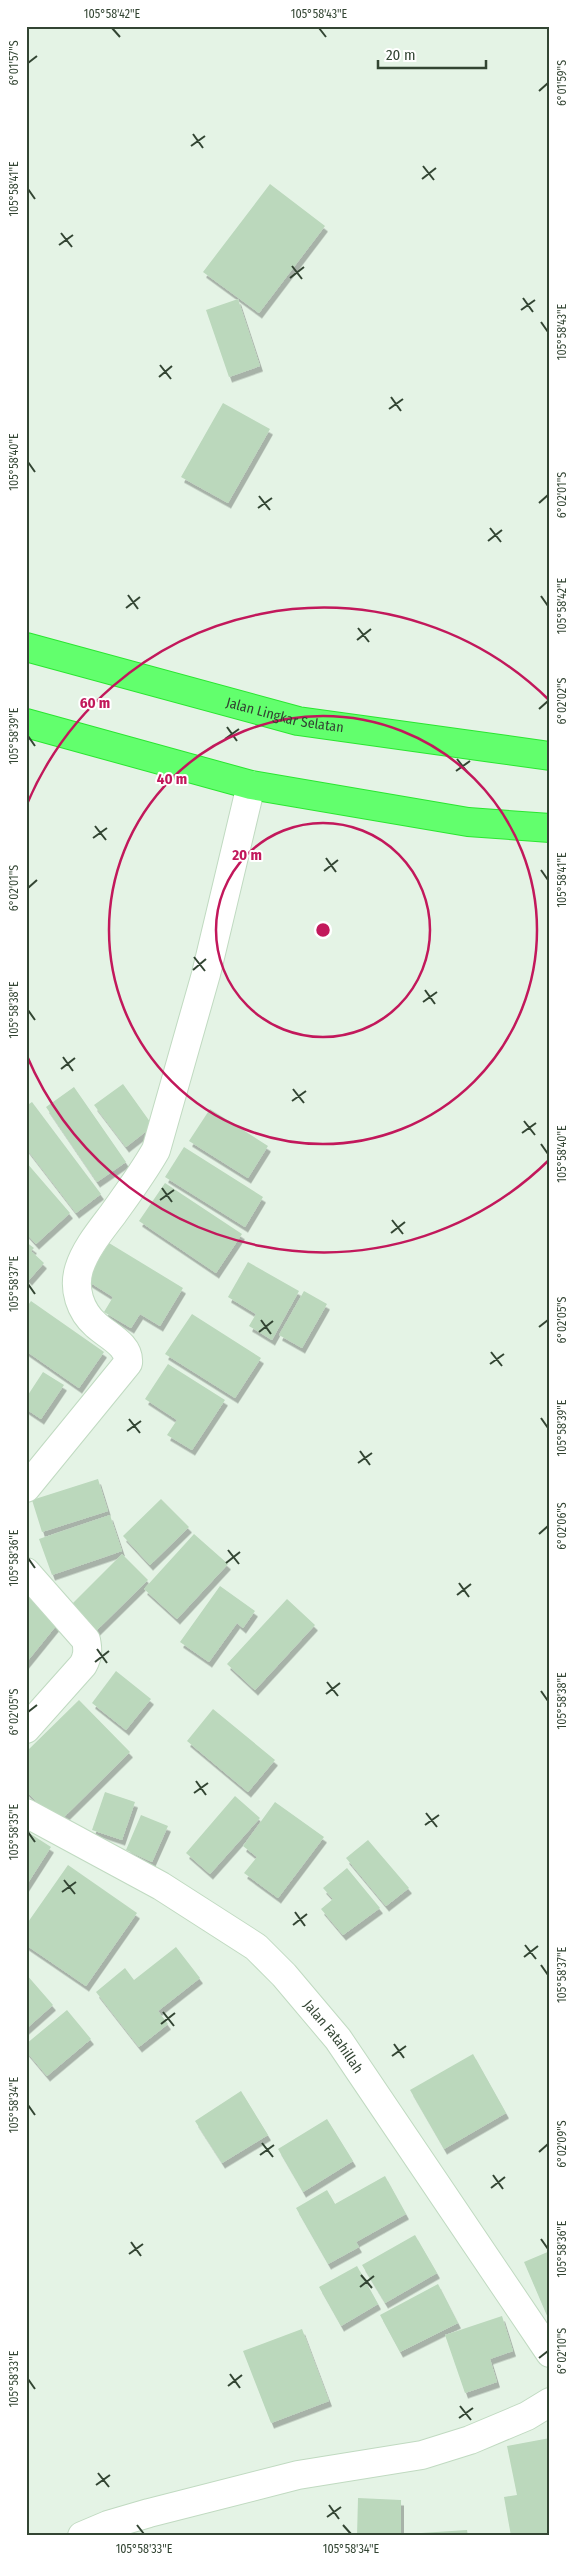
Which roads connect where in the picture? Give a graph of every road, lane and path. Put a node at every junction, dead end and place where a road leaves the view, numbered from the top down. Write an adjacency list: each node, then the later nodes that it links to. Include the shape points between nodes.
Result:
1 (26, 647): 3 (highway, Jalan Lingkar Selatan, via 298,721)
2 (26, 723): 4 (highway)
3 (550, 756)
4 (251, 785): 5 (highway, via 468,822); 6 (street, via 206,974 156,1150 90,1247 79,1269 76,1287 80,1302 91,1321 124,1348 129,1356 128,1364)
5 (550, 828)
6 (26, 1488)
7 (26, 1572): 8 (street, via 86,1640 88,1648 88,1657 83,1665)
8 (26, 1729)
9 (26, 1813): 10 (street, Jalan Fatahillah, via 161,1886 256,1948 284,1976 338,2039)
10 (550, 2353)
11 (550, 2402): 12 (street, via 527,2416 422,2455 298,2475 149,2512 108,2524)
12 (82, 2536)

